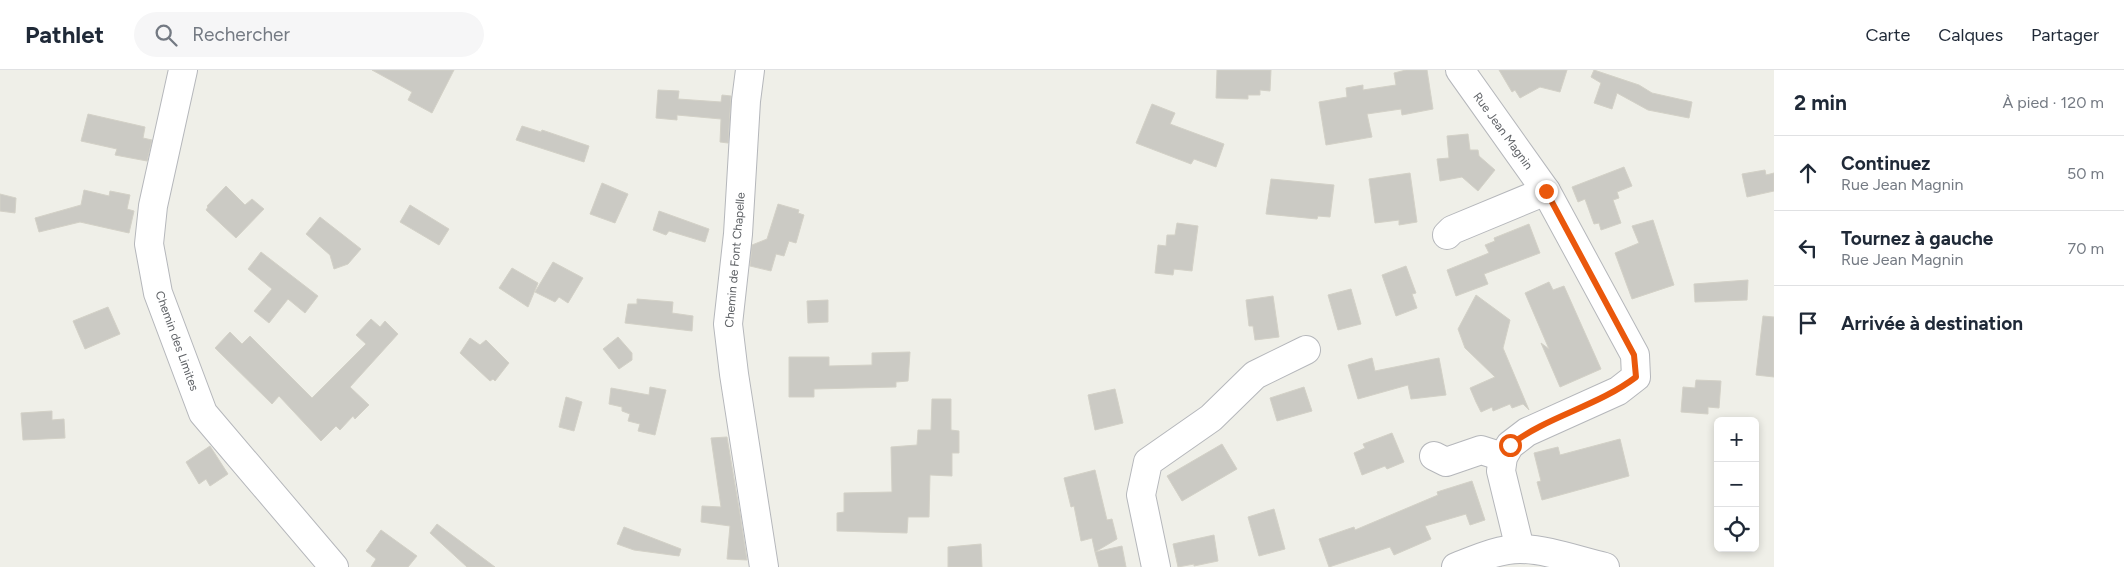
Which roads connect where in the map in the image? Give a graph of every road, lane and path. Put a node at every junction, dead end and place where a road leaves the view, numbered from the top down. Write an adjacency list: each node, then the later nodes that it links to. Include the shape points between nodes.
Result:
1 (183, 70): 10 (street, Chemin des Limites, via 153,206 149,244 158,294 203,412)
2 (750, 70): 11 (street, Chemin de Font Chapelle, via 728,324)
3 (1460, 70): 4 (street, Rue Jean Magnin)
4 (1546, 191): 5 (street); 8 (street, Rue Jean Magnin, via 1634,355 1636,377 1618,391 1527,432 1510,445)
5 (1447, 234)
6 (1306, 350): 12 (street, via 1254,375 1211,418 1148,462 1141,495)
7 (1434, 456): 8 (street, via 1446,462 1481,450)
8 (1503, 457): 9 (street, via 1501,471)
9 (1520, 549): 13 (street, via 1485,556); 14 (street)
10 (334, 567)
11 (764, 567)
12 (1156, 567)
13 (1456, 567)
14 (1605, 567)

